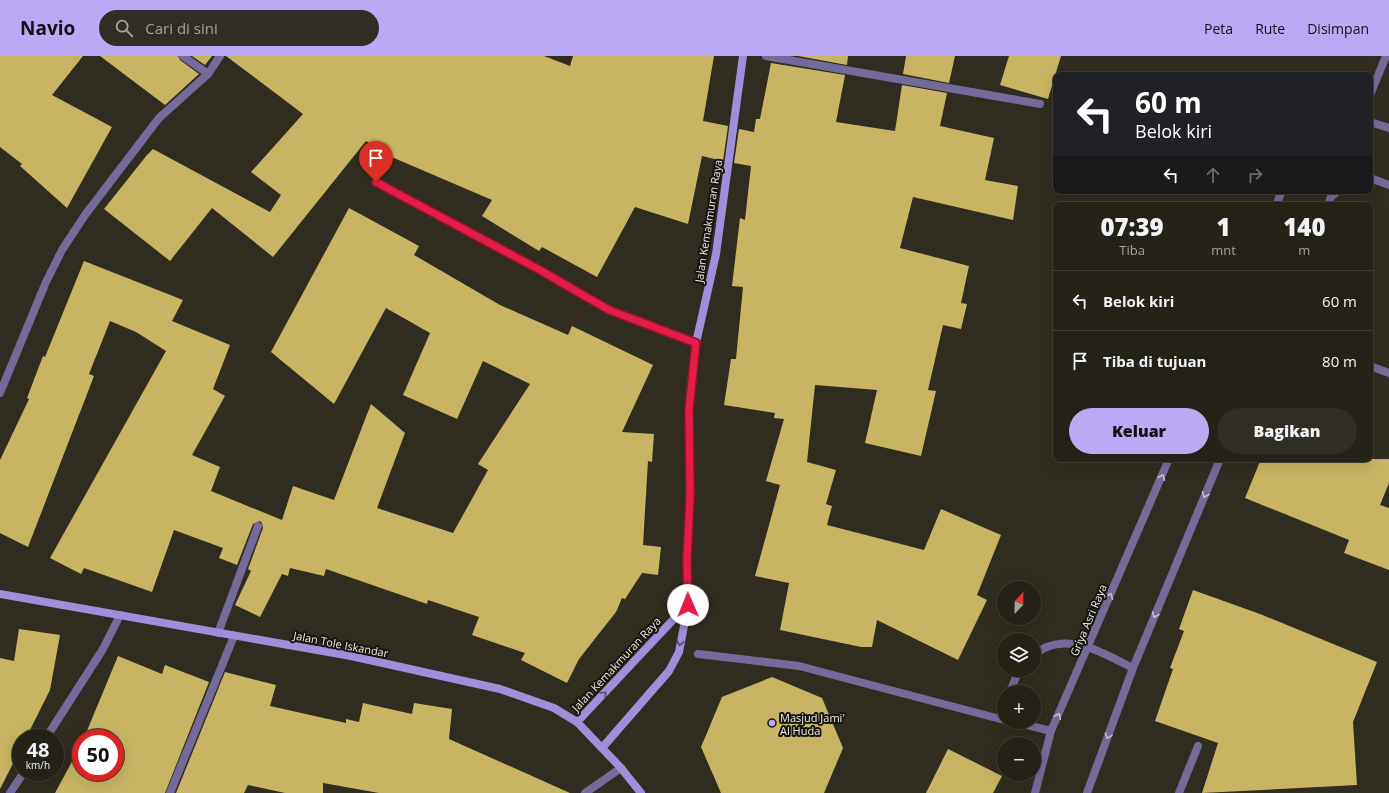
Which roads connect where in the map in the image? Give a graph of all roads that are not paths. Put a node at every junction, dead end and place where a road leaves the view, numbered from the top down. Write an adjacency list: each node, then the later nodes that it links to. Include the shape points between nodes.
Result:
1 (183, 56): 6 (street)
2 (220, 56): 6 (street)
3 (743, 56): 14 (main road, Jalan Kemakmuran Raya, via 716,254)
4 (766, 56): 8 (street)
5 (1386, 56): 7 (street)
6 (208, 74): 17 (street, via 159,118 85,215 62,250)
7 (1373, 88)
8 (1040, 104)
9 (1373, 123): 10 (street)
10 (1389, 128)
11 (1373, 179): 13 (street)
12 (376, 182): 14 (street, via 609,310)
13 (1389, 185)
14 (696, 343): 22 (main road, Jalan Kemakmuran Raya, via 689,409)
15 (1373, 367): 16 (street)
16 (1389, 373)
17 (0, 392)
18 (1168, 462): 26 (street, Griya Asri Raya, one-way to 18)
19 (1219, 462): 29 (street, one-way to 29)
20 (258, 526): 24 (street)
21 (0, 594): 23 (main road, Jalan Tole Iskandar)
22 (688, 605): 31 (main road, Jalan Kemakmuran Raya, one-way to 22); 36 (main road, Jalan Kemakmuran Raya, one-way to 36, via 675,662)
23 (120, 615): 24 (main road, Jalan Tole Iskandar); 32 (street, via 103,649)
24 (218, 633): 25 (main road, Jalan Tole Iskandar)
25 (234, 636): 31 (main road, Jalan Tole Iskandar, via 351,656 500,689 554,708); 40 (street)
26 (1088, 647): 27 (street, via 1066,644 1047,647); 29 (street); 34 (street, Griya Asri Raya, one-way to 26)
27 (1041, 651)
28 (698, 654): 30 (street, via 799,666)
29 (1133, 668): 44 (street, one-way to 44)
30 (997, 718)
31 (577, 722): 36 (main road, Jalan Tole Iskandar)
32 (52, 729)
33 (1041, 729): 34 (street)
34 (1051, 731): 43 (street, Griya Asri Raya)
35 (1198, 746): 45 (street)
36 (602, 748): 37 (main road, Jalan Tole Iskandar)
37 (621, 768): 41 (street); 42 (main road, Jalan Tole Iskandar)
38 (18, 781): 39 (street)
39 (10, 793)
40 (170, 793)
41 (585, 793)
42 (641, 793)
43 (1035, 793)
44 (1087, 793)
45 (1179, 793)

